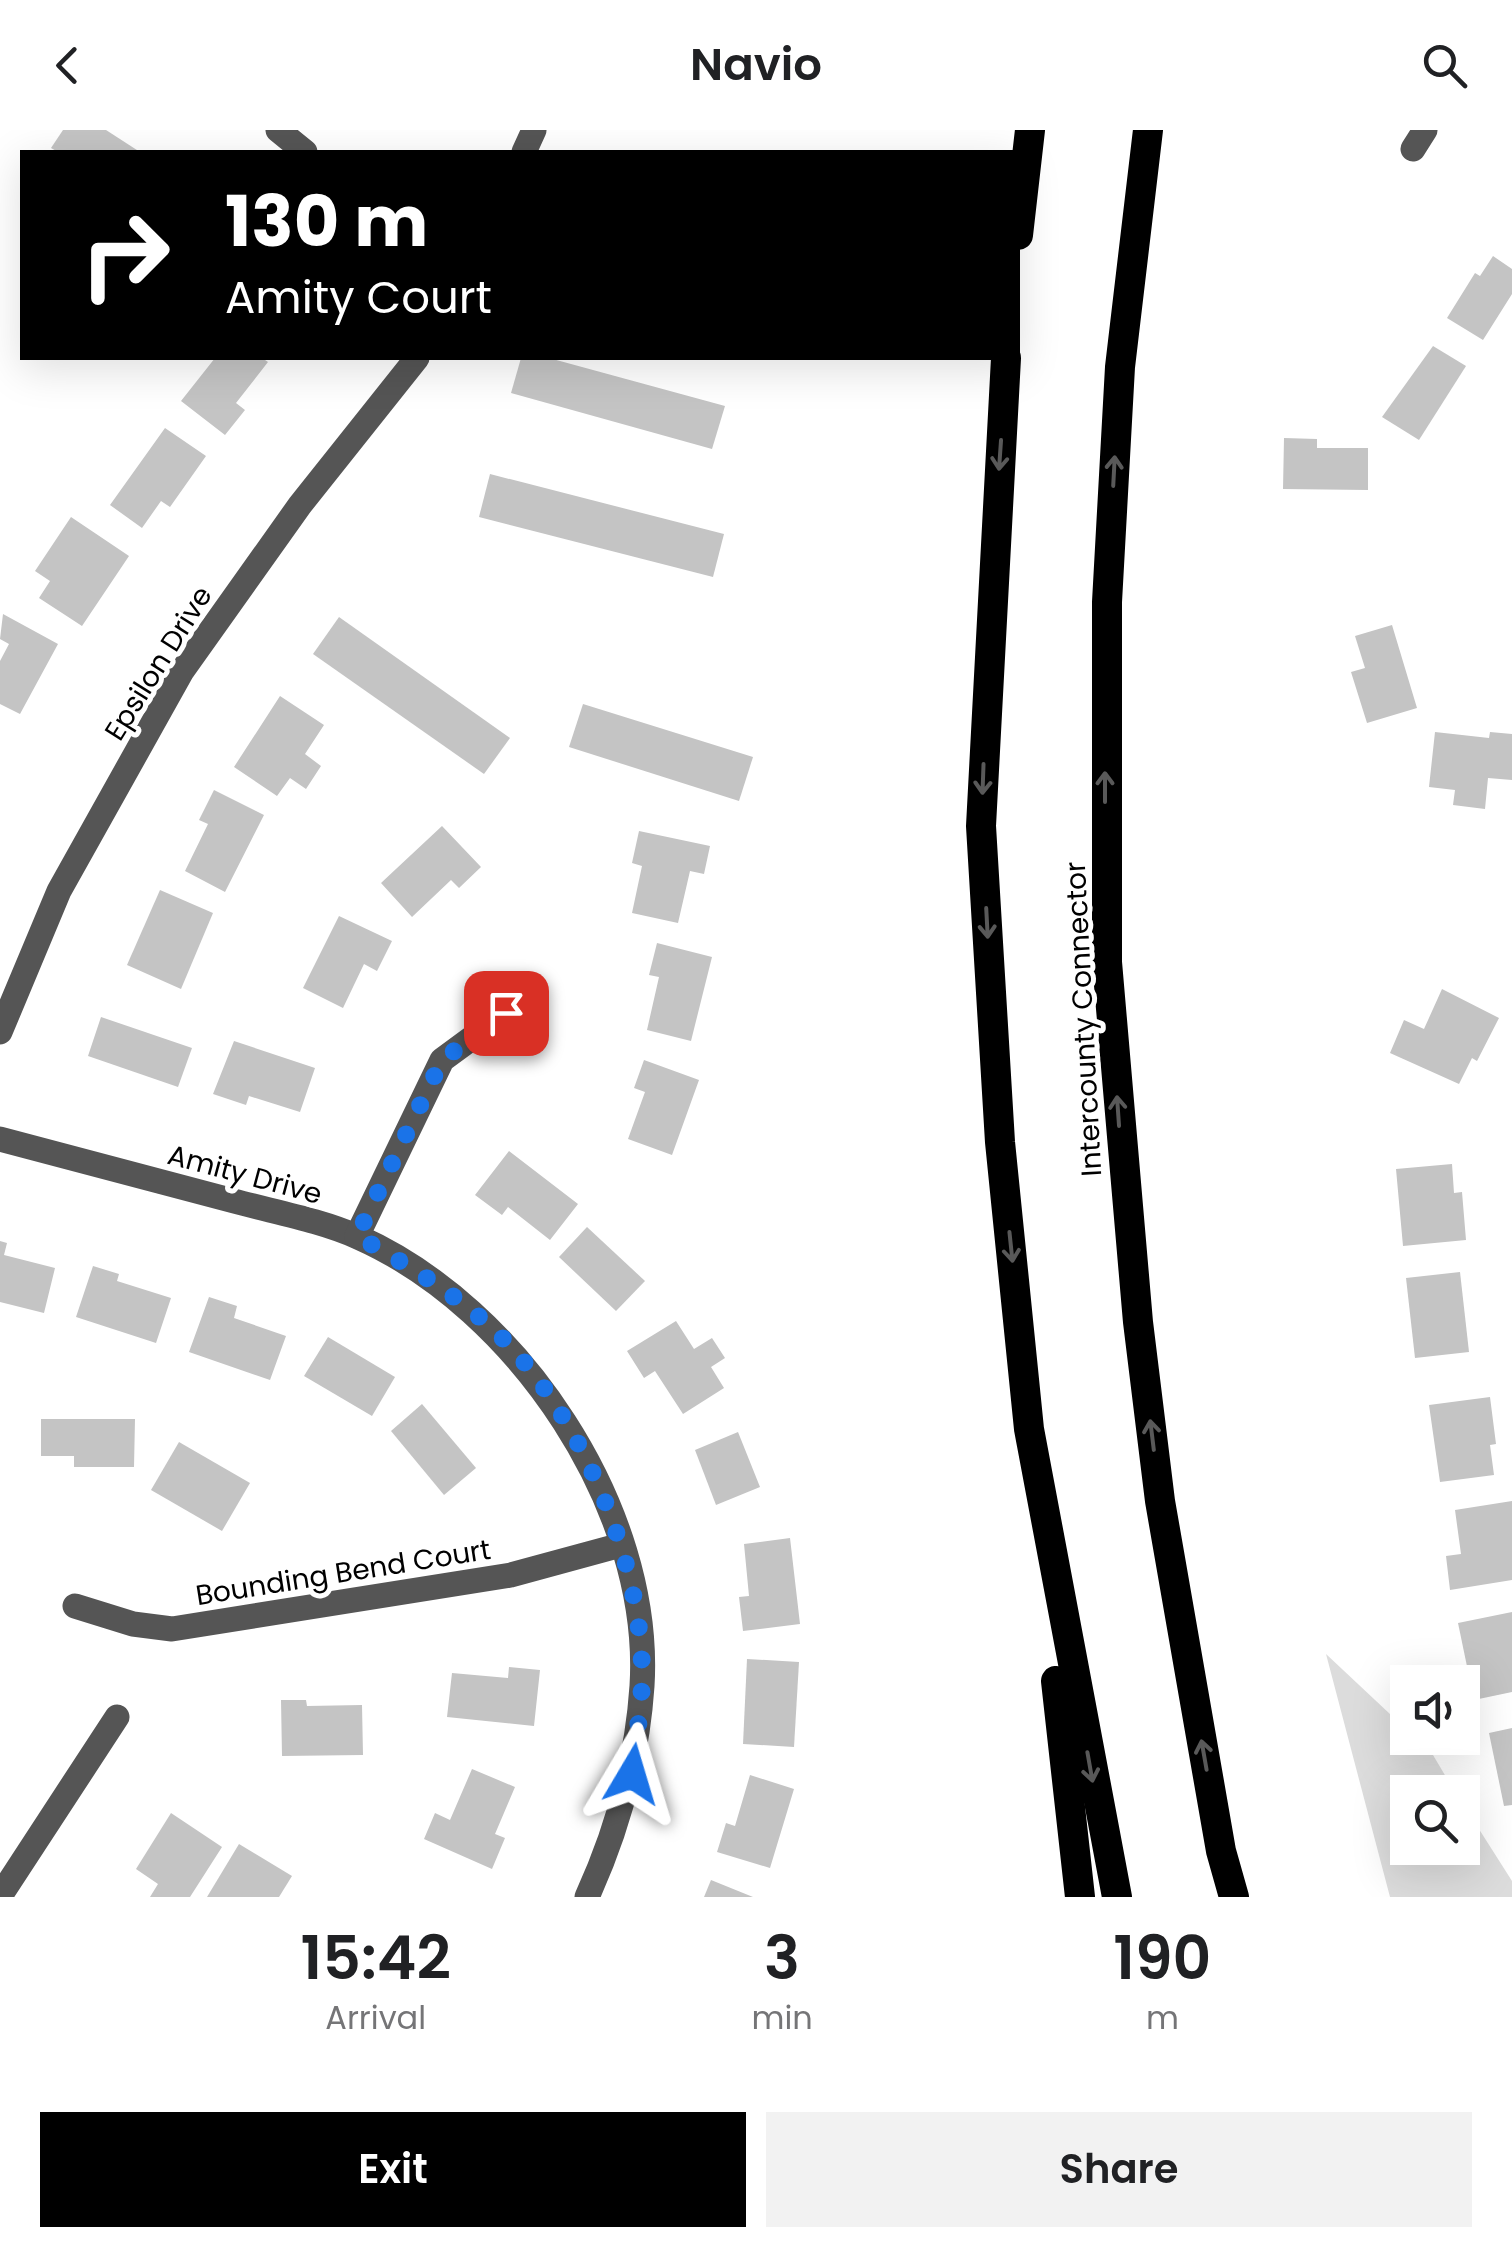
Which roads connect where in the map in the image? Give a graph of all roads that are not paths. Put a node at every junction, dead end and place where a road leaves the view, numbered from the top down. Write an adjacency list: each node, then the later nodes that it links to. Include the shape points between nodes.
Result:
1 (278, 130): 4 (street)
2 (1030, 130): 5 (highway)
3 (1148, 130): 20 (highway, Intercounty Connector, one-way to 3, via 1222,1851 1160,1501 1107,962 1108,585 1120,367)
4 (303, 150)
5 (1020, 218)
6 (415, 360): 9 (street, Epsilon Drive, via 300,505 182,671 60,891)
7 (1006, 360): 12 (highway, one-way to 12, via 982,826 1000,1142)
8 (506, 1013): 11 (street, via 442,1060)
9 (0, 1032)
10 (0, 1139): 11 (street, Amity Drive)
11 (357, 1236): 13 (street, Amity Drive, via 425,1275 487,1323 541,1386 586,1459)
12 (1030, 1430): 18 (highway); 19 (highway, one-way to 19)
13 (621, 1544): 14 (street, Bounding Bend Court, via 511,1575 186,1627 133,1624); 17 (street, Amity Drive, via 637,1606 642,1683 632,1774)
14 (75, 1606)
15 (117, 1717): 16 (street)
16 (0, 1896)
17 (587, 1897)
18 (1080, 1897)
19 (1117, 1897)
20 (1237, 1897)

